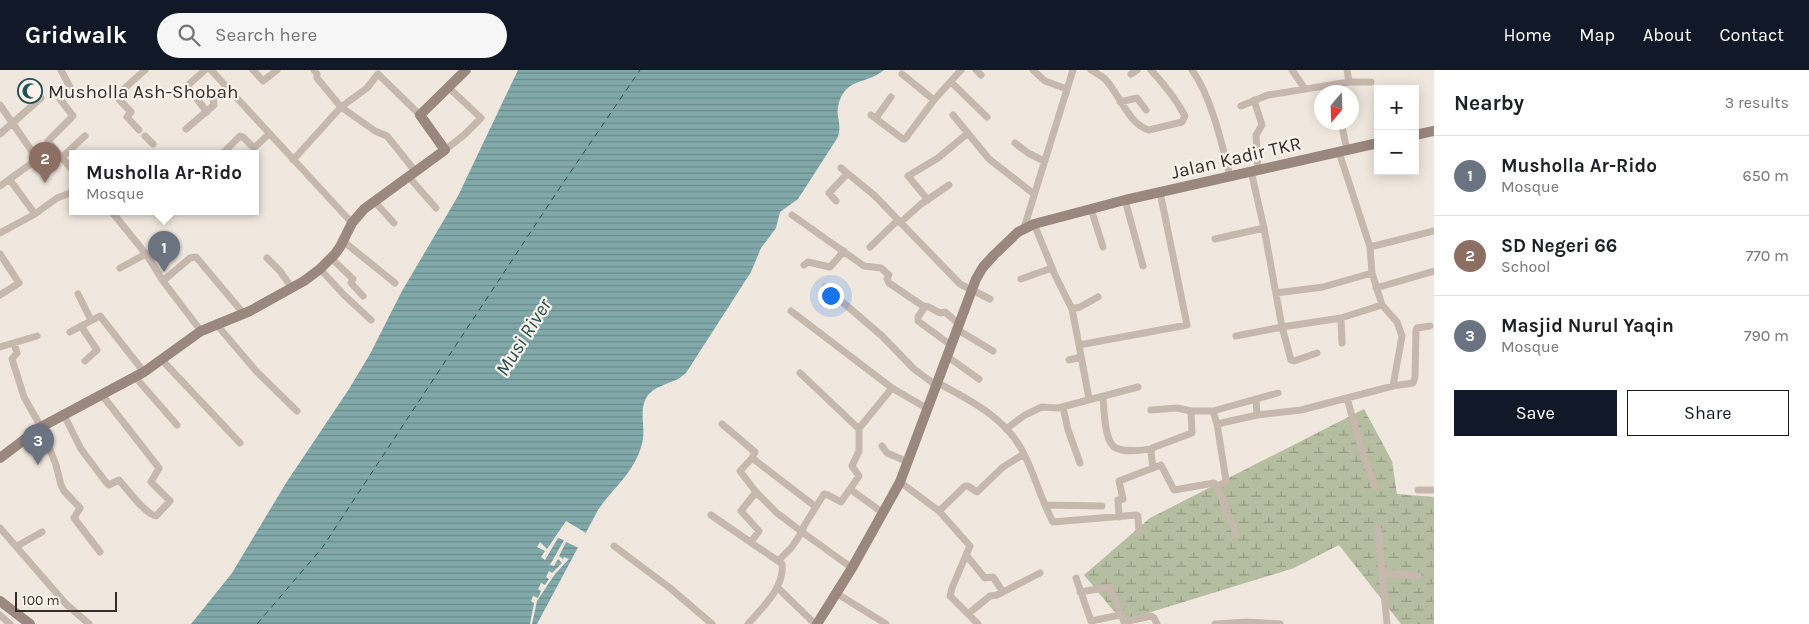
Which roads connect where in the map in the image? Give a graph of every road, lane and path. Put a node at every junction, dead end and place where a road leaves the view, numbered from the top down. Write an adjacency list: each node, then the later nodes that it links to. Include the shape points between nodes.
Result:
1 (60, 70): 54 (street, via 71,89 60,99 73,116 48,140)
2 (145, 70): 42 (street, via 116,96 131,112 127,116)
3 (205, 70): 36 (street, via 187,86)
4 (211, 70): 22 (street)
5 (253, 70): 6 (street, via 263,81)
6 (277, 70)
7 (314, 70): 34 (street, via 316,78)
8 (466, 70): 23 (street)
9 (962, 70): 18 (street)
10 (1033, 70): 24 (street, via 1044,81)
11 (1073, 70): 24 (street)
12 (1091, 70): 31 (street, via 1103,77)
13 (1151, 70): 31 (street, via 1182,110 1185,116 1182,122 1144,129)
14 (1192, 70): 69 (street, via 1222,142)
15 (1292, 70): 25 (street)
16 (1347, 70): 19 (street)
17 (902, 74): 29 (street)
18 (951, 82): 29 (street); 39 (street)
19 (1349, 82): 20 (street); 21 (street)
20 (1371, 82)
21 (1342, 85)
22 (226, 87): 36 (street, via 213,99 215,104); 46 (street)
23 (449, 88): 37 (street); 57 (street, via 481,118)
24 (1067, 89): 63 (street)
25 (1305, 89): 26 (street); 30 (street)
26 (1314, 89)
27 (891, 97): 29 (street, via 873,116 903,140)
28 (41, 98): 40 (street)
29 (934, 100)
30 (1254, 100): 33 (street); 66 (street, via 1262,126 1256,135)
31 (1120, 102): 35 (street, via 1137,98)
32 (0, 105): 40 (street)
33 (1241, 106)
34 (341, 107): 37 (street, via 367,88 378,74); 62 (street); 67 (street, via 387,136)
35 (1146, 110)
36 (207, 112): 41 (street)
37 (420, 115): 57 (street)
38 (953, 115): 50 (street)
39 (988, 117)
40 (13, 124): 45 (street); 61 (street)
41 (186, 129)
42 (139, 130)
43 (1342, 130): 59 (street)
44 (1434, 131): 47 (street)
45 (0, 134)
46 (269, 134): 56 (street, via 254,148 240,136); 62 (street)
47 (1419, 134)
48 (85, 136): 55 (street)
49 (145, 136): 52 (street)
50 (970, 136): 75 (street, via 989,160); 76 (street, via 909,178)
51 (1015, 143): 63 (street)
52 (153, 144)
53 (1374, 144): 59 (street, Jalan Kadir TKR)
54 (53, 148): 60 (street); 61 (street)
55 (70, 150)
56 (226, 150)
57 (445, 150): 67 (street)
58 (69, 151): 60 (street)
59 (1343, 151): 66 (street, Jalan Kadir TKR); 97 (street)
60 (61, 158): 64 (street)
61 (38, 160): 70 (street)
62 (294, 160): 86 (street)
63 (1044, 161): 75 (street)
64 (69, 167)
65 (841, 168): 68 (street)
66 (1254, 170): 69 (street, Jalan Kadir TKR); 90 (street)
67 (411, 174): 78 (street); 80 (street)
68 (847, 174): 79 (street, via 829,193); 85 (street, via 874,195)
69 (1230, 176): 73 (street, Jalan Kadir TKR)
70 (10, 180): 71 (street); 82 (street)
71 (0, 186)
72 (949, 186): 76 (street)
73 (1160, 192): 77 (street, Jalan Kadir TKR); 144 (street, via 1187,325)
74 (69, 194): 82 (street, via 57,198)
75 (1034, 194): 89 (street)
76 (928, 200): 85 (street)
77 (1125, 200): 81 (street, Jalan Kadir TKR); 104 (street)
78 (374, 201): 86 (street); 87 (street)
79 (836, 201)
80 (436, 208)
81 (1091, 209): 88 (street, Jalan Kadir TKR); 96 (street)
82 (35, 214): 92 (street)
83 (114, 215): 100 (street)
84 (792, 215): 98 (street)
85 (899, 222): 95 (street); 116 (street, via 958,281)
86 (352, 223): 94 (street)
87 (394, 223)
88 (1034, 224): 89 (street, Jalan Kadir TKR); 106 (street)
89 (1024, 228): 116 (street, Jalan Kadir TKR, via 983,267)
90 (1264, 228): 93 (street); 117 (street)
91 (1434, 231): 97 (street)
92 (0, 233)
93 (1215, 239)
94 (343, 241): 102 (street); 112 (street)
95 (870, 247)
96 (1103, 247)
97 (1370, 247): 109 (street)
98 (844, 251): 103 (street, via 830,267 810,262); 124 (street, via 864,266 884,270 889,275 889,282)
99 (0, 254): 119 (street, via 19,284)
100 (146, 254): 105 (street); 111 (street)
101 (267, 258): 114 (street)
102 (331, 258): 107 (street); 120 (street, via 353,279 351,283)
103 (804, 265)
104 (1143, 266)
105 (120, 268)
106 (1052, 268): 110 (street); 125 (street)
107 (320, 269): 114 (street); 130 (street)
108 (1434, 271): 115 (street)
109 (1372, 273): 115 (street); 117 (street, via 1323,287)
110 (1021, 279)
111 (163, 281): 127 (street, via 190,258 196,257); 136 (street)
112 (395, 283)
113 (825, 287): 157 (street, via 882,336 914,369)
114 (292, 288): 127 (street)
115 (1376, 288): 123 (street)
116 (972, 290): 122 (street); 134 (street, Jalan Kadir TKR)
117 (1276, 293): 135 (street)
118 (78, 294): 129 (street)
119 (0, 295)
120 (363, 296)
121 (1098, 297): 125 (street)
122 (990, 299)
123 (1382, 305): 128 (street); 140 (street, via 1397,322)
124 (922, 306): 134 (street, via 945,312); 145 (street, via 918,321)
125 (1072, 309): 144 (street)
126 (791, 311): 160 (street)
127 (247, 313): 131 (street)
128 (1341, 318): 135 (street); 143 (street)
129 (90, 320): 132 (street); 154 (street, via 101,316)
130 (371, 320)
131 (217, 325): 136 (street); 171 (street, via 257,372)
132 (81, 326): 137 (street); 153 (street, via 97,350)
133 (1430, 326): 141 (street, via 1417,328)
134 (959, 327): 145 (street, Jalan Kadir TKR); 147 (street)
135 (1282, 327): 139 (street); 148 (street, via 1291,360)
136 (201, 331): 151 (street)
137 (70, 332)
138 (37, 336): 142 (street)
139 (1236, 336)
140 (1402, 336): 141 (street); 158 (street)
141 (1416, 337): 158 (street, via 1414,382)
142 (14, 343): 146 (street); 178 (street, via 16,353 12,359 24,397)
143 (1342, 343)
144 (1079, 344): 149 (street)
145 (952, 346): 150 (street, Jalan Kadir TKR)
146 (0, 347)
147 (993, 351)
148 (1318, 352)
149 (1080, 357): 152 (street); 165 (street)
150 (948, 358): 156 (street); 157 (street, Jalan Kadir TKR)
151 (161, 359): 154 (street); 181 (street)
152 (1069, 360)
153 (85, 361)
154 (143, 373): 162 (street); 177 (street)
155 (800, 373): 179 (street)
156 (979, 379)
157 (938, 384): 168 (street, Jalan Kadir TKR); 180 (street, via 978,405)
158 (1393, 386): 164 (street)
159 (1138, 387): 163 (street)
160 (892, 388): 168 (street); 179 (street)
161 (1278, 393): 166 (street)
162 (102, 395): 173 (street); 173 (street, via 159,468 151,482 170,501 156,516 119,480 109,485 105,481 81,449)
163 (1103, 396): 165 (street); 183 (street, via 1108,439 1113,447 1121,450)
164 (1347, 398): 174 (street, via 1291,412); 192 (street)
165 (1089, 399): 167 (street)
166 (1256, 399): 170 (street); 174 (street)
167 (1063, 407): 180 (street, via 1044,406); 188 (street)
168 (928, 409): 187 (street, Jalan Kadir TKR)
169 (1151, 410): 172 (street, via 1180,408)
170 (1213, 410): 172 (street); 176 (street)
171 (297, 411)
172 (1191, 411): 183 (street, via 1192,433)
173 (64, 415): 178 (street)
174 (1258, 415): 176 (street)
175 (722, 424): 186 (street, via 755,452)
176 (1216, 424): 191 (street, via 1226,480)
177 (177, 425)
178 (41, 427): 185 (street); 213 (street, via 64,491 80,508 74,518)
179 (858, 427): 193 (street, via 859,451 852,466 859,476)
180 (1006, 429): 184 (street)
181 (240, 443)
182 (882, 446): 187 (street, via 887,453)
183 (1152, 449): 189 (street)
184 (1024, 454): 197 (street); 200 (street, via 979,490 974,492 965,486)
185 (0, 458)
186 (752, 458): 196 (street, via 740,471); 199 (street)
187 (909, 459): 190 (street, Jalan Kadir TKR)
188 (1080, 463)
189 (1153, 468): 191 (street, via 1161,465 1174,490 1214,483); 203 (street, via 1120,481 1123,499 1118,500)
190 (900, 482): 200 (street); 201 (street, Jalan Kadir TKR)
191 (1217, 486): 209 (street)
192 (1375, 487)
193 (850, 489): 199 (street, via 841,502 825,494); 201 (street)
194 (1418, 490): 195 (street)
195 (1434, 490)
196 (756, 492): 207 (street, via 776,513); 210 (street, via 741,510 759,531)
197 (1044, 503): 198 (street); 203 (street, via 1054,523)
198 (1102, 506)
199 (816, 507): 207 (street)
200 (939, 512): 214 (street, via 969,545)
201 (883, 514): 216 (street, Jalan Kadir TKR)
202 (711, 515): 210 (street)
203 (1119, 517): 208 (street, via 1138,516)
204 (0, 528): 211 (street)
205 (1378, 529): 218 (street)
206 (42, 532): 211 (street)
207 (802, 532): 215 (street); 216 (street)
208 (1139, 533)
209 (1236, 534)
210 (751, 542): 215 (street)
211 (17, 546): 231 (street, via 66,604)
212 (614, 546): 232 (street)
213 (100, 552)
214 (966, 555): 222 (street, via 985,578 993,577); 227 (street, via 950,595)
215 (778, 561): 221 (street, via 783,568)
216 (852, 568): 224 (street, Jalan Kadir TKR)
217 (1040, 573): 222 (street)
218 (1382, 573): 219 (street); 240 (street)
219 (1418, 576)
220 (1076, 578): 223 (street)
221 (776, 588): 233 (street); 234 (street)
222 (1003, 592): 227 (street, via 990,596)
223 (1080, 592): 228 (street, via 1092,621); 228 (street, via 1110,587)
224 (836, 593): 234 (street, Jalan Kadir TKR); 235 (street)
225 (0, 601): 230 (street)
226 (0, 614): 229 (street)
227 (968, 614): 236 (street)
228 (1120, 615): 237 (street, via 1124,622 1152,617)
229 (10, 624)
230 (30, 624)
231 (89, 624)
232 (712, 624)
233 (748, 624)
234 (816, 624)
235 (886, 624)
236 (978, 624)
237 (1157, 624)
238 (1215, 624): 239 (street)
239 (1280, 624)
240 (1387, 624)

